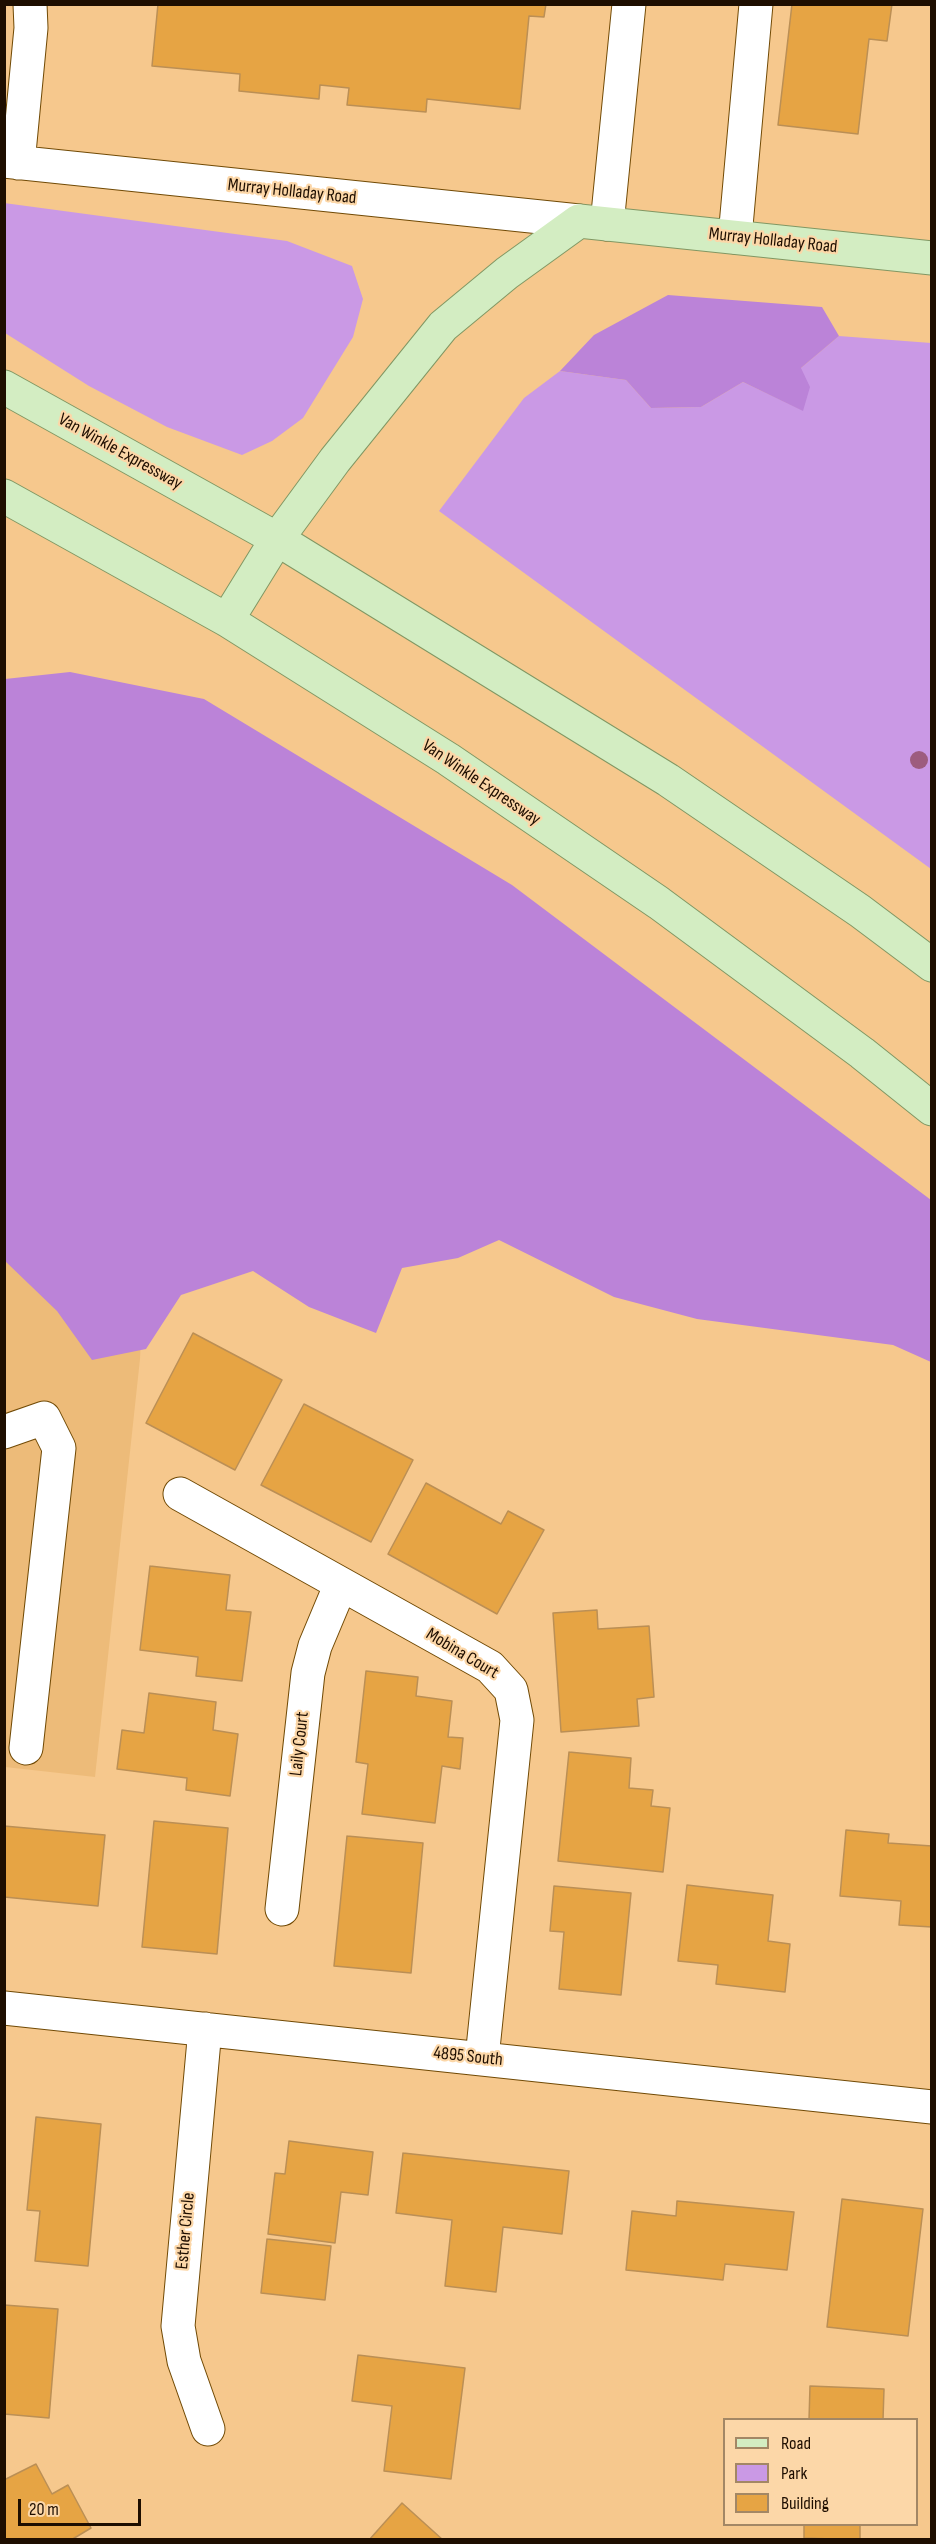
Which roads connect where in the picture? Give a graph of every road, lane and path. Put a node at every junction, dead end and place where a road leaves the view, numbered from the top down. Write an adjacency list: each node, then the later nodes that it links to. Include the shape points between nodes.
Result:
1 (30, 4): 4 (street, via 32,28)
2 (629, 4): 5 (street)
3 (756, 4): 6 (street)
4 (11, 162): 5 (street, Murray Holladay Road)
5 (593, 223): 6 (main road, Murray Holladay Road); 10 (main road, via 507,273 442,326 355,433)
6 (735, 237): 7 (main road, Murray Holladay Road)
7 (932, 258)
8 (4, 387): 10 (main road, Van Winkle Expressway)
9 (4, 496): 11 (main road, Van Winkle Expressway)
10 (277, 539): 11 (main road); 12 (main road, Van Winkle Expressway, via 668,780)
11 (227, 620): 13 (main road, Van Winkle Expressway, via 448,759 659,903)
12 (932, 965)
13 (932, 1109)
14 (4, 1432): 17 (street, via 44,1418 59,1448)
15 (180, 1494): 16 (street, Mobina Court)
16 (341, 1584): 18 (street, Laily Court, via 308,1673); 21 (street, Mobina Court, via 490,1667 506,1682 514,1700 516,1720)
17 (26, 1748)
18 (282, 1909)
19 (4, 2008): 20 (street, 4895 South)
20 (205, 2029): 21 (street, 4895 South); 23 (street, Esther Circle, via 178,2326 184,2361)
21 (483, 2058): 22 (street, 4895 South)
22 (932, 2108)
23 (208, 2429)

